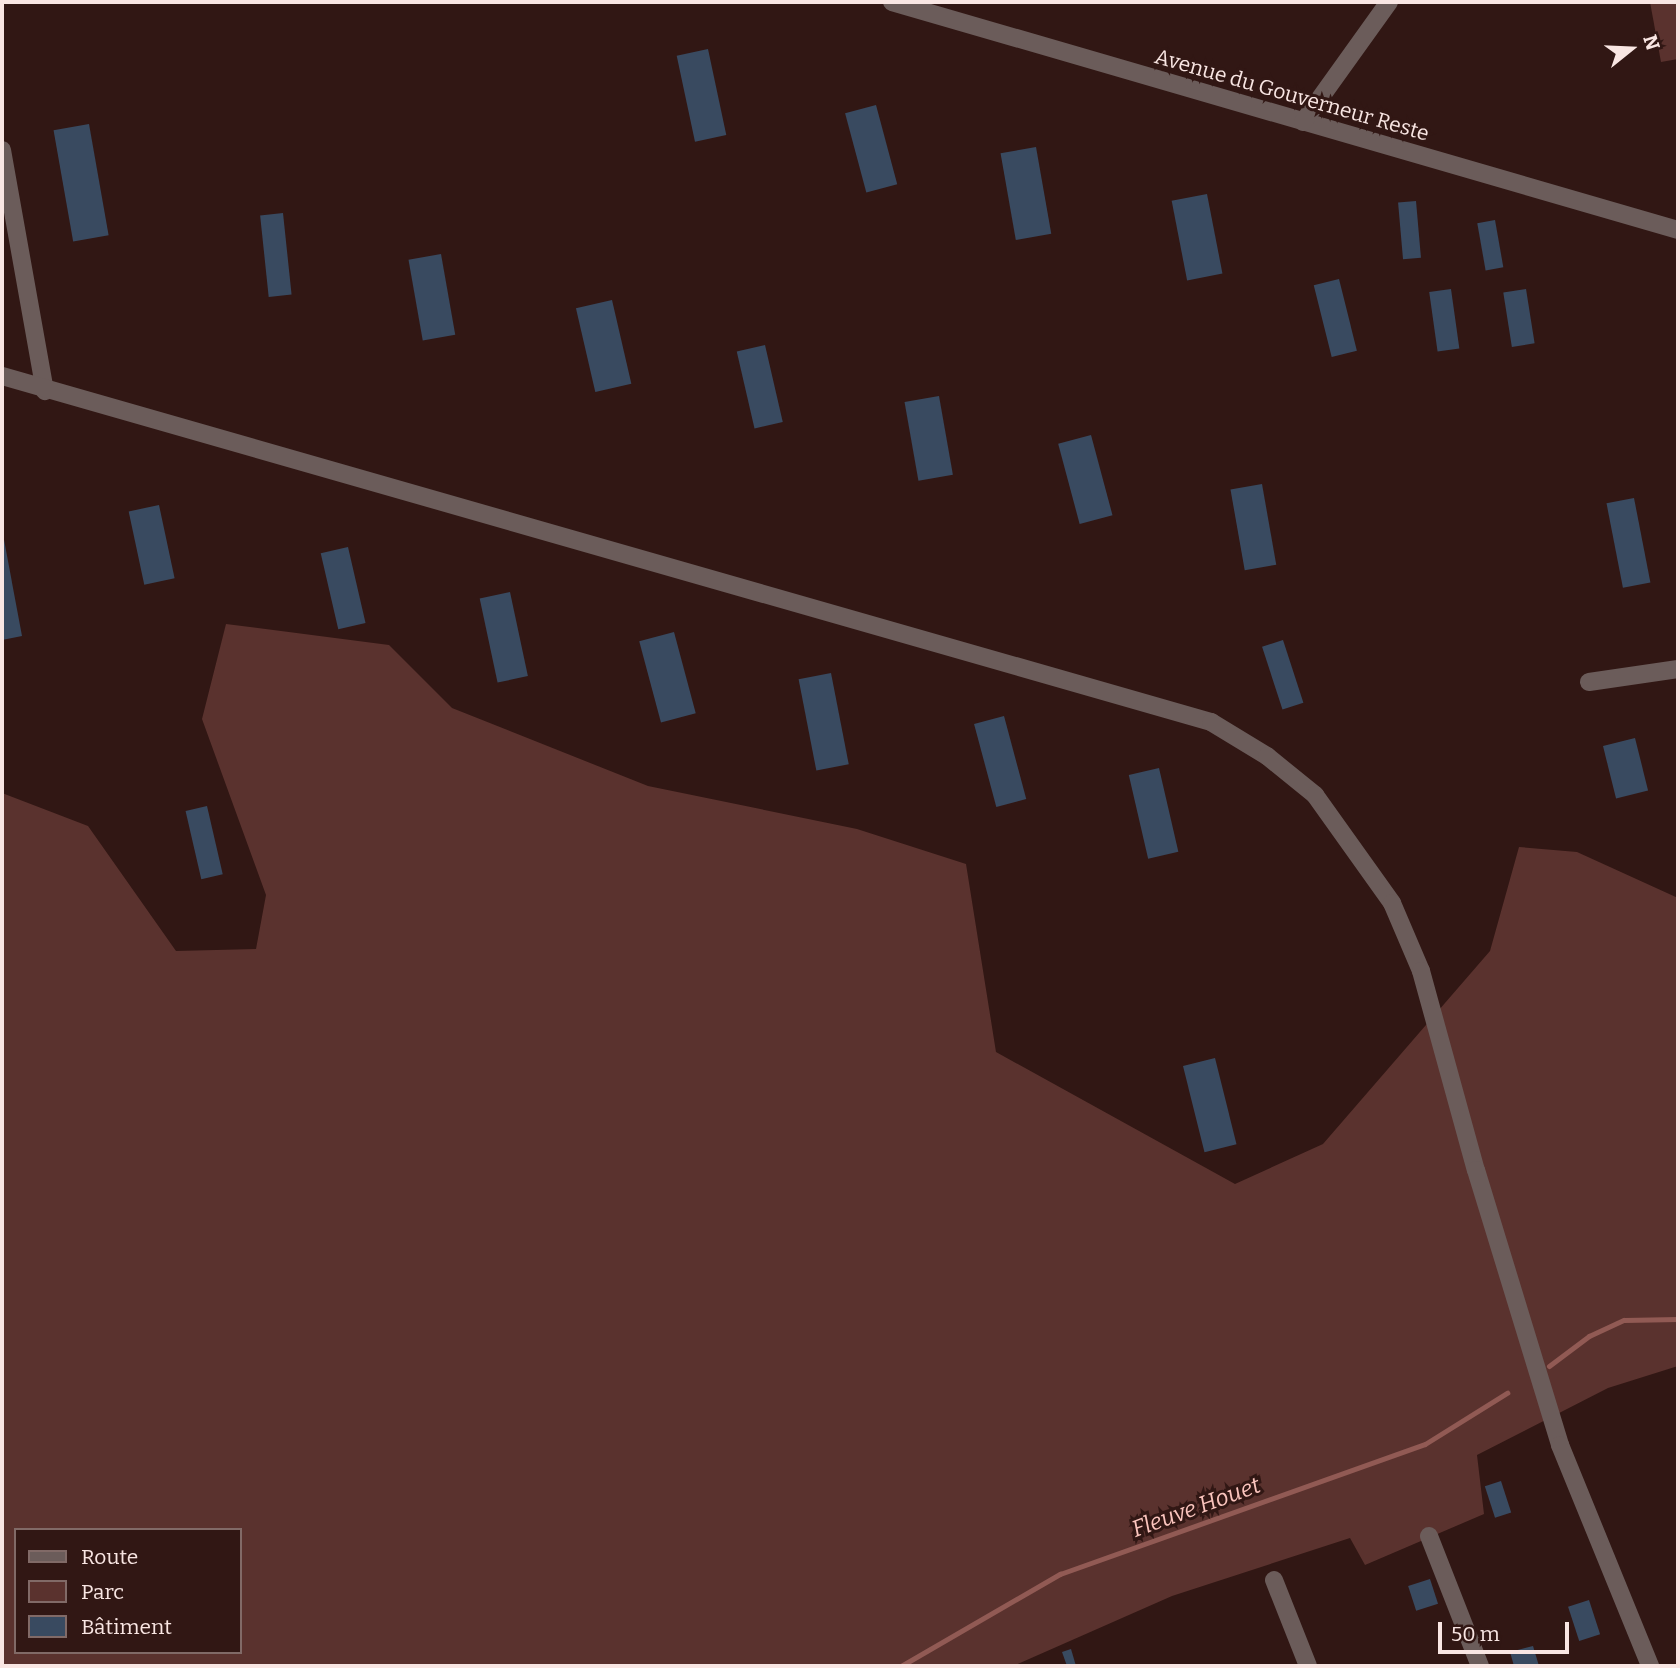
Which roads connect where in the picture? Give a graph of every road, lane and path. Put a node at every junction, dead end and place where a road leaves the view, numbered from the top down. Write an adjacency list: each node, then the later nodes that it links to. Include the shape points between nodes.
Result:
1 (892, 2): 3 (street, Avenue du Gouverneur Reste)
2 (1389, 2): 3 (street)
3 (1303, 122): 5 (street, Avenue du Gouverneur Reste)
4 (2, 150): 7 (street)
5 (1678, 230)
6 (2, 376): 7 (street)
7 (45, 391): 14 (street, via 1211,722 1267,755 1315,795 1392,903 1421,971 1560,1445)
8 (1678, 669): 9 (street)
9 (1589, 682)
10 (1429, 1536): 13 (street)
11 (1274, 1580): 12 (street)
12 (1308, 1666)
13 (1480, 1666)
14 (1650, 1666)

